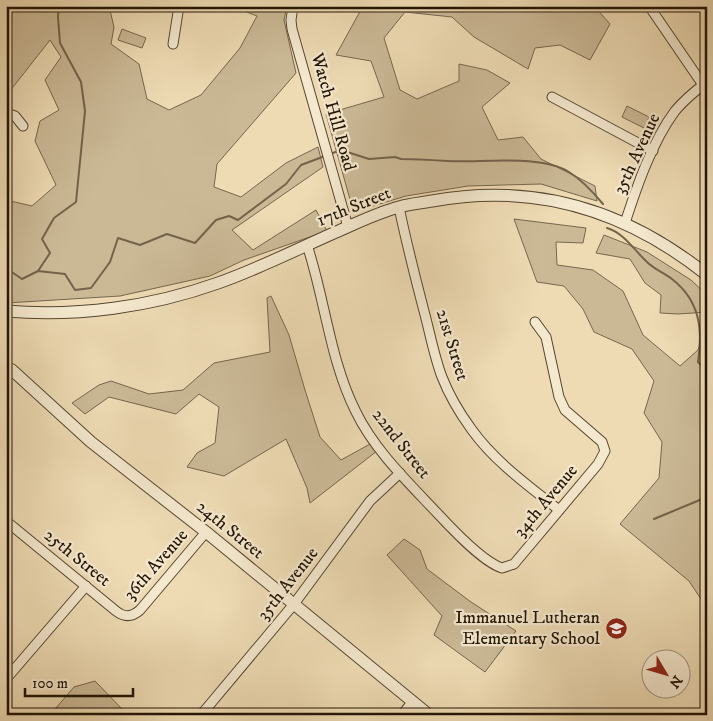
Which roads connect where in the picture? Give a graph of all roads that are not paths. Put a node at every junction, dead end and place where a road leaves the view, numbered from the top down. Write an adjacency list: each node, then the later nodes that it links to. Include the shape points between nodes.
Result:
1 (179, 6): 4 (street)
2 (293, 6): 12 (street, Watch Hill Road, via 292,29)
3 (649, 6): 5 (street)
4 (173, 44)
5 (705, 84): 9 (street, 35th Avenue, via 675,112)
6 (552, 97): 9 (street)
7 (6, 113): 8 (street, via 15,116)
8 (23, 126)
9 (653, 150): 11 (street, 35th Avenue)
10 (399, 207): 11 (street, 17th Street, via 472,194 528,196 590,209); 12 (street, 17th Street); 22 (street, 21st Street, via 442,378 452,397 484,444 514,474)
11 (624, 223): 14 (street, 17th Street, via 664,244)
12 (348, 227): 13 (street, 17th Street)
13 (307, 245): 16 (street, 17th Street, via 244,274 170,298 97,310); 21 (street, 22nd Street, via 347,391 363,425)
14 (707, 275)
15 (6, 311): 16 (street, 17th Street)
16 (32, 312): 17 (street)
17 (6, 322)
18 (535, 322): 22 (street, 34th Avenue, via 546,337 559,397 565,410 602,442 605,451)
19 (6, 357): 20 (street, 24th Street)
20 (9, 368): 24 (street, 24th Street, via 91,442)
21 (400, 472): 25 (street, 22nd Street, via 462,538 490,563); 27 (street, 35th Avenue, via 370,501)
22 (560, 510): 25 (street, 34th Avenue, via 514,564)
23 (6, 521): 26 (street, 25th Street)
24 (206, 532): 27 (street, 24th Street); 28 (street, 36th Avenue, via 140,610)
25 (506, 568)
26 (86, 586): 28 (street, 25th Street); 29 (street)
27 (294, 604): 30 (street, 24th Street); 31 (street, 35th Avenue)
28 (128, 616)
29 (6, 679)
30 (413, 702): 32 (street); 33 (street, 24th Street)
31 (200, 715)
32 (402, 715)
33 (429, 715)

